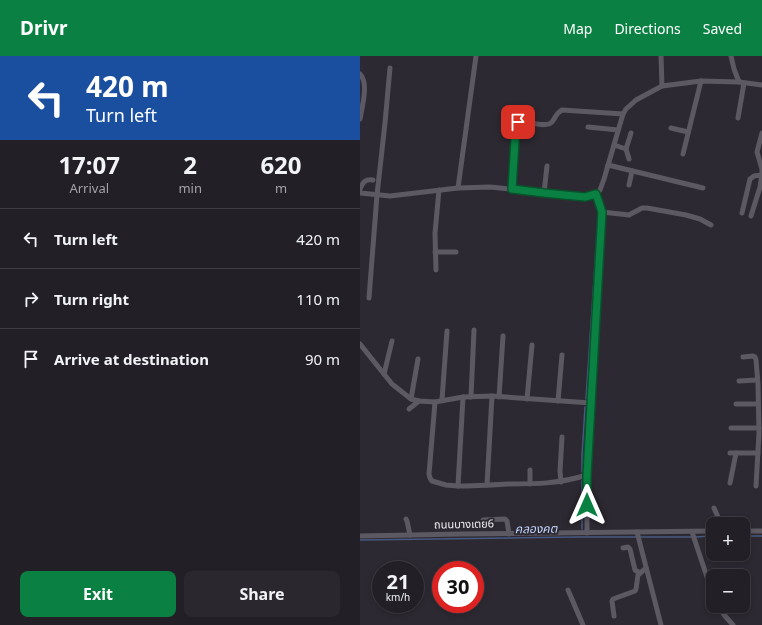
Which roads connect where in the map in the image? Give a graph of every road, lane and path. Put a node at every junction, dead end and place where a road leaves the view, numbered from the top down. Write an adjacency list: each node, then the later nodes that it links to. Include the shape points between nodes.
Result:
1 (476, 56): 29 (street)
2 (661, 56): 9 (street)
3 (731, 56): 7 (street)
4 (390, 68): 37 (street)
5 (360, 74): 12 (street, via 365,84)
6 (701, 81): 7 (street); 9 (street); 17 (street)
7 (741, 83): 8 (street); 11 (street)
8 (762, 85)
9 (662, 86): 10 (street, via 636,100)
10 (623, 114): 15 (street); 32 (street, via 562,110 549,124 518,122)
11 (738, 118)
12 (360, 119)
13 (588, 127): 15 (street)
14 (671, 128): 17 (street)
15 (618, 130): 19 (street)
16 (631, 132): 20 (street)
17 (688, 132): 21 (street)
18 (762, 132): 26 (street, via 757,152)
19 (614, 145): 20 (street); 23 (street)
20 (626, 149): 22 (street)
21 (683, 154)
22 (629, 159)
23 (608, 165): 25 (street); 36 (street, via 600,190)
24 (547, 166): 35 (street)
25 (632, 171): 28 (street); 30 (street)
26 (762, 175): 39 (street, via 750,179); 40 (street)
27 (373, 180): 31 (street, via 364,181)
28 (629, 185)
29 (458, 188): 32 (street); 33 (street)
30 (703, 188)
31 (360, 189)
32 (512, 189): 35 (street)
33 (439, 190): 37 (street, via 390,196); 42 (street)
34 (360, 193): 37 (street)
35 (544, 193): 36 (street, via 585,197)
36 (596, 194): 38 (street)
37 (377, 195): 45 (street)
38 (602, 212): 41 (street, via 629,216 642,208 657,209 700,219); 68 (street)
39 (742, 213)
40 (751, 216)
41 (711, 225)
42 (435, 252): 43 (street); 44 (street)
43 (456, 252)
44 (436, 270)
45 (369, 298)
46 (474, 330): 60 (street)
47 (447, 331): 64 (street)
48 (503, 336): 61 (street)
49 (392, 341): 55 (street)
50 (360, 344): 55 (street)
51 (532, 345): 63 (street)
52 (562, 355): 66 (street)
53 (743, 357): 57 (street, via 755,357)
54 (418, 359): 62 (street)
55 (384, 374): 62 (street)
56 (739, 381): 57 (street)
57 (759, 383): 70 (street)
58 (492, 396): 60 (street); 61 (street); 81 (street)
59 (463, 397): 60 (street); 64 (street); 82 (street)
60 (471, 397)
61 (499, 397): 63 (street)
62 (411, 399): 65 (street)
63 (527, 399): 66 (street)
64 (442, 400): 67 (street)
65 (419, 401): 67 (street); 71 (street)
66 (558, 401): 68 (street)
67 (435, 402): 82 (street, via 430,478 432,481)
68 (591, 404): 77 (street)
69 (736, 404): 70 (street)
70 (758, 404): 72 (street)
71 (409, 409)
72 (760, 426): 73 (street); 75 (street)
73 (731, 428)
74 (562, 437): 78 (street)
75 (760, 455): 79 (street, via 733,453); 83 (street)
76 (530, 470): 80 (street)
77 (587, 475): 78 (street); 91 (street)
78 (561, 482): 80 (street)
79 (730, 483)
80 (530, 484): 81 (street)
81 (486, 485): 82 (street)
82 (458, 486)
83 (756, 486)
84 (714, 508): 85 (street)
85 (718, 517)
86 (406, 519): 95 (street)
87 (483, 520): 94 (street, via 505,519)
88 (750, 531): 89 (street)
89 (762, 531)
90 (706, 532): 93 (street, ถนนบางเตย6)
91 (587, 533): 92 (street, ถนนบางเตย6); 94 (street, ถนนบางเตย6)
92 (637, 533): 93 (street, ถนนบางเตย6); 98 (street)
93 (693, 533): 100 (street)
94 (509, 534): 95 (street, ถนนบางเตย6)
95 (410, 535): 96 (street, ถนนบางเตย6)
96 (360, 536)
97 (623, 548): 99 (street, via 630,549 635,570)
98 (646, 568): 99 (street); 105 (street)
99 (640, 573): 103 (street, via 635,591 612,601)
100 (706, 574)
101 (568, 590): 104 (street)
102 (723, 613): 106 (street)
103 (614, 616)
104 (583, 625)
105 (661, 625)
106 (733, 625)

